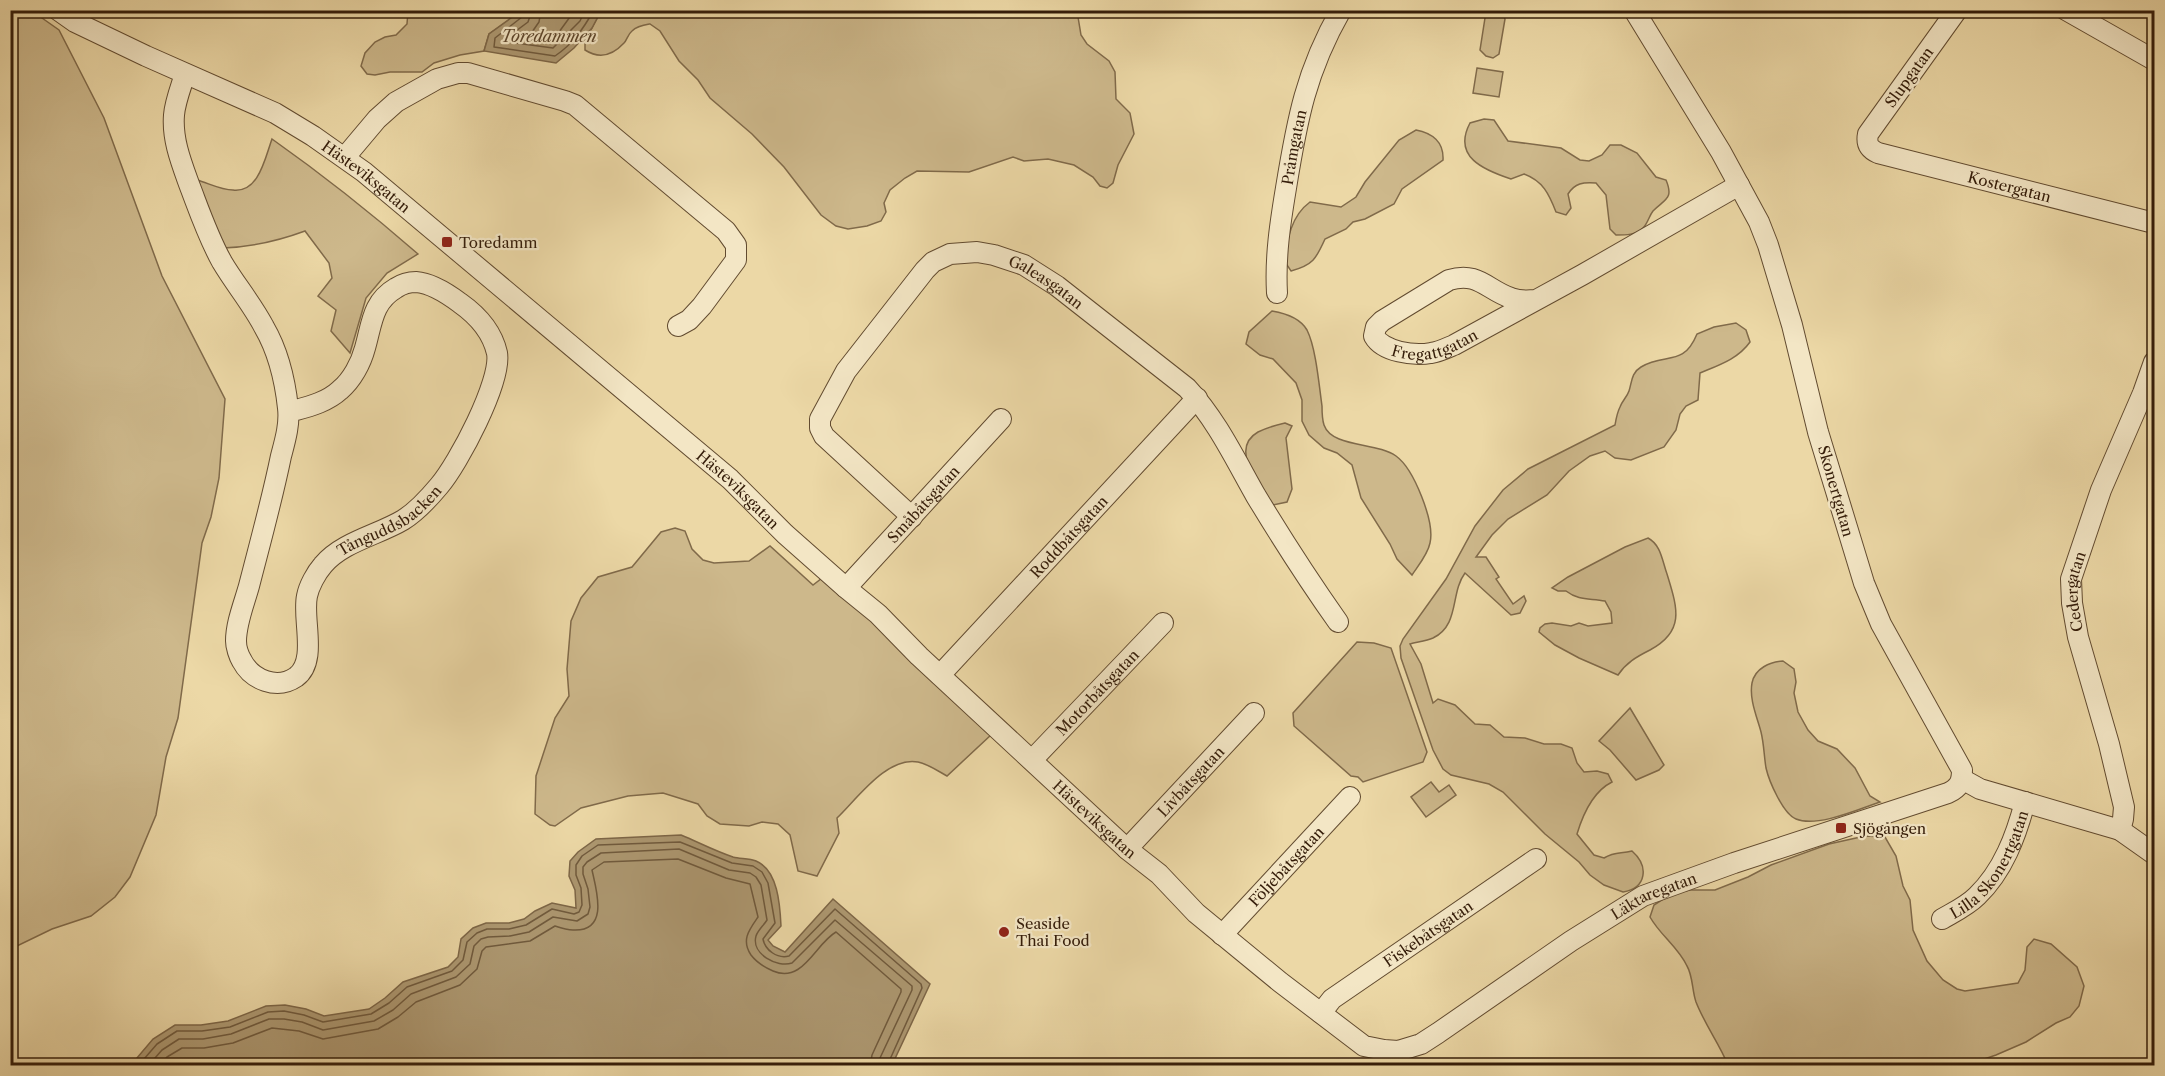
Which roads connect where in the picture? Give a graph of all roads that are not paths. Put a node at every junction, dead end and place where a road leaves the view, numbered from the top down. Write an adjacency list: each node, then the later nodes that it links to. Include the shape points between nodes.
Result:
1 (58, 10): 7 (street, Hästeviksgatan, via 75,22)
2 (1341, 10): 12 (street, Pråmgatan, via 1314,61 1300,107 1277,244)
3 (1634, 10): 10 (street, Skonertgatan)
4 (1957, 10): 8 (street, Slupgatan, via 1868,135)
5 (2066, 10): 6 (street)
6 (2154, 60)
7 (185, 74): 9 (street, Hästeviksgatan, via 275,113); 17 (street, Tånguddsbacken, via 174,115 176,142 212,241 273,347)
8 (1868, 145): 11 (street, Kostergatan, via 1878,153)
9 (345, 158): 14 (street, via 385,110 448,75 468,73 575,105 726,231 736,245 735,260 702,306); 20 (street, Hästeviksgatan, via 730,479)
10 (1739, 185): 13 (street, Fregattgatan); 26 (street, Skonertgatan, via 1768,244 1863,583 1881,624 1959,764)
11 (2154, 223)
12 (1277, 293)
13 (1535, 300): 13 (street, Fregattgatan, via 1509,298 1481,282 1457,277 1382,321 1374,336 1381,345 1395,350 1432,353)
14 (678, 326)
15 (2154, 362): 29 (street, Cedergatan, via 2100,490 2072,579 2078,637 2124,807)
16 (1197, 398): 19 (street, Galeasgatan, via 1115,330 1024,265 976,252 942,257 919,277 858,353 820,419 824,436); 21 (street, Galeasgatan, via 1282,539); 23 (street, Roddbåtsgatan)
17 (289, 412): 17 (street, Tånguddsbacken, via 272,500 236,644 250,671 271,683 294,678 305,665 307,594 324,563 406,518 440,485 460,456 497,372 497,355 490,333 472,312 434,287 417,282 403,284 388,292 377,305 360,363 340,391 321,403)
18 (1000, 418): 19 (street, Småbåtsgatan)
19 (912, 517): 20 (street, Småbåtsgatan)
20 (846, 588): 23 (street, Hästeviksgatan)
21 (1338, 622)
22 (1163, 623): 25 (street, Motorbåtsgatan)
23 (940, 675): 25 (street, Hästeviksgatan)
24 (1254, 713): 30 (street, Livbåtsgatan)
25 (1032, 760): 30 (street, Hästeviksgatan)
26 (1962, 779): 28 (street, via 1980,789); 36 (street, Läktaregatan, via 1957,789 1948,793 1643,896 1421,1044 1398,1051)
27 (1350, 797): 34 (street, Följebåtsgatan)
28 (2025, 802): 29 (street); 33 (street, Lilla Skonertgatan, via 2017,831 1992,880 1968,904)
29 (2120, 830): 31 (street)
30 (1127, 849): 34 (street, Hästeviksgatan)
31 (2154, 854)
32 (1536, 859): 35 (street, Fiskebåtsgatan, via 1332,999)
33 (1942, 919)
34 (1222, 935): 35 (street, Hästeviksgatan)
35 (1321, 1013): 36 (street, Hästeviksgatan)
36 (1364, 1046)

